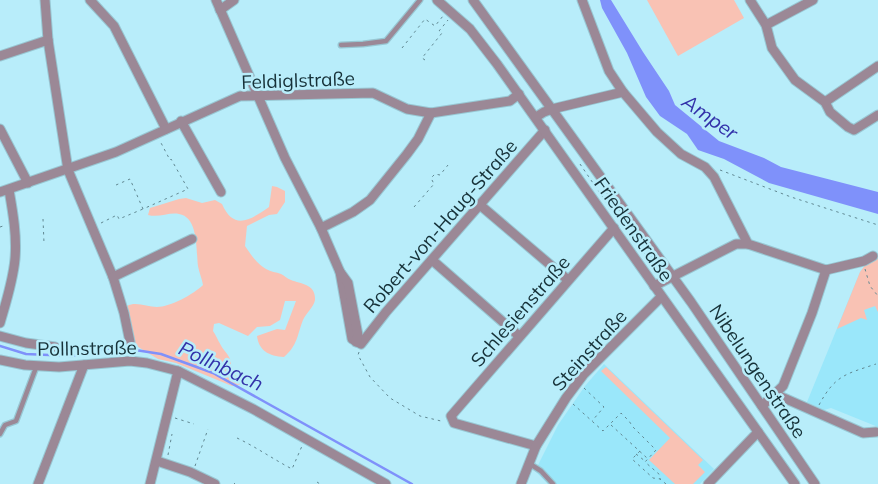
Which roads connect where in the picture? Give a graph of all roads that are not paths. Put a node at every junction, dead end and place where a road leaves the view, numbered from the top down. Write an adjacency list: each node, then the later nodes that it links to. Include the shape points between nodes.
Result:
1 (45, 0): 13 (street)
2 (90, 0): 27 (street, via 114,26)
3 (216, 0): 11 (street)
4 (234, 0): 11 (street)
5 (420, 0): 14 (lane, via 386,40)
6 (437, 0): 19 (street, Friedenstraße, via 470,29)
7 (473, 0): 21 (street, Nibelungenstraße)
8 (582, 0): 17 (street, via 609,71)
9 (750, 0): 12 (street)
10 (813, 0): 12 (street)
11 (220, 10): 18 (street)
12 (766, 25): 20 (street, via 772,48 795,80)
13 (48, 40): 15 (street); 29 (street)
14 (341, 44)
15 (0, 56)
16 (878, 66): 20 (street)
17 (623, 92): 21 (street); 37 (street, via 657,132 714,177)
18 (256, 94): 22 (street, Feldiglstraße, via 373,93 407,109); 25 (street, Feldiglstraße, via 240,96); 34 (street, via 284,158)
19 (519, 94): 22 (street, Feldiglstraße, via 510,101); 23 (street, Friedenstraße)
20 (824, 102): 24 (street, via 830,112 854,130)
21 (552, 109): 23 (street); 41 (street, Nibelungenstraße)
22 (431, 113): 34 (street, via 408,154 370,200)
23 (536, 117): 28 (street, Friedenstraße)
24 (877, 117)
25 (181, 122): 27 (street, Feldiglstraße); 32 (street)
26 (0, 129): 30 (street)
27 (166, 129): 29 (street, Feldiglstraße)
28 (545, 130): 33 (street, Robert-von-Haug-Straße); 35 (street, Friedenstraße)
29 (68, 170): 30 (street, Feldiglstraße); 42 (street)
30 (28, 183): 31 (street, Feldiglstraße)
31 (4, 191): 46 (street, via 14,223 15,259)
32 (221, 192)
33 (480, 205): 39 (street, Robert-von-Haug-Straße); 43 (street)
34 (321, 228): 39 (street, Robert-von-Haug-Straße, via 340,272 348,326 352,339 358,343)
35 (614, 228): 43 (street, Schlesienstraße); 44 (street, Friedenstraße)
36 (192, 239): 42 (street)
37 (748, 244): 40 (street); 41 (street, via 736,244)
38 (873, 256): 40 (street)
39 (432, 260): 48 (street)
40 (826, 270): 55 (street, via 783,386)
41 (673, 276): 44 (street); 56 (street, Nibelungenstraße)
42 (114, 277): 49 (street)
43 (568, 280): 48 (street, Schlesienstraße)
44 (654, 286): 45 (street, Friedenstraße)
45 (661, 297): 57 (street, Friedenstraße); 60 (street, Steinstraße, via 584,374)
46 (0, 323)
47 (0, 336): 50 (street)
48 (520, 336): 60 (street, Schlesienstraße, via 451,416 454,423)
49 (130, 342)
50 (55, 347)
51 (0, 360): 53 (street, Pollnstraße)
52 (84, 365): 53 (street, Pollnstraße); 54 (street, Pollnstraße, via 130,361); 63 (street)
53 (37, 366): 59 (lane, via 16,421 5,425)
54 (178, 371): 61 (street); 66 (street, Pollnstraße, via 253,409)
55 (775, 394): 56 (street); 58 (street, via 863,433)
56 (762, 406): 71 (street, Nibelungenstraße)
57 (758, 432): 69 (street); 70 (street, Friedenstraße)
58 (876, 432)
59 (0, 434)
60 (536, 446): 62 (street, Steinstraße)
61 (157, 461): 64 (street); 65 (street)
62 (530, 464): 67 (street, Steinstraße); 68 (lane, via 541,470)
63 (38, 484)
64 (150, 484)
65 (215, 484)
66 (385, 484)
67 (521, 484)
68 (553, 484)
69 (708, 484)
70 (795, 484)
71 (815, 484)

